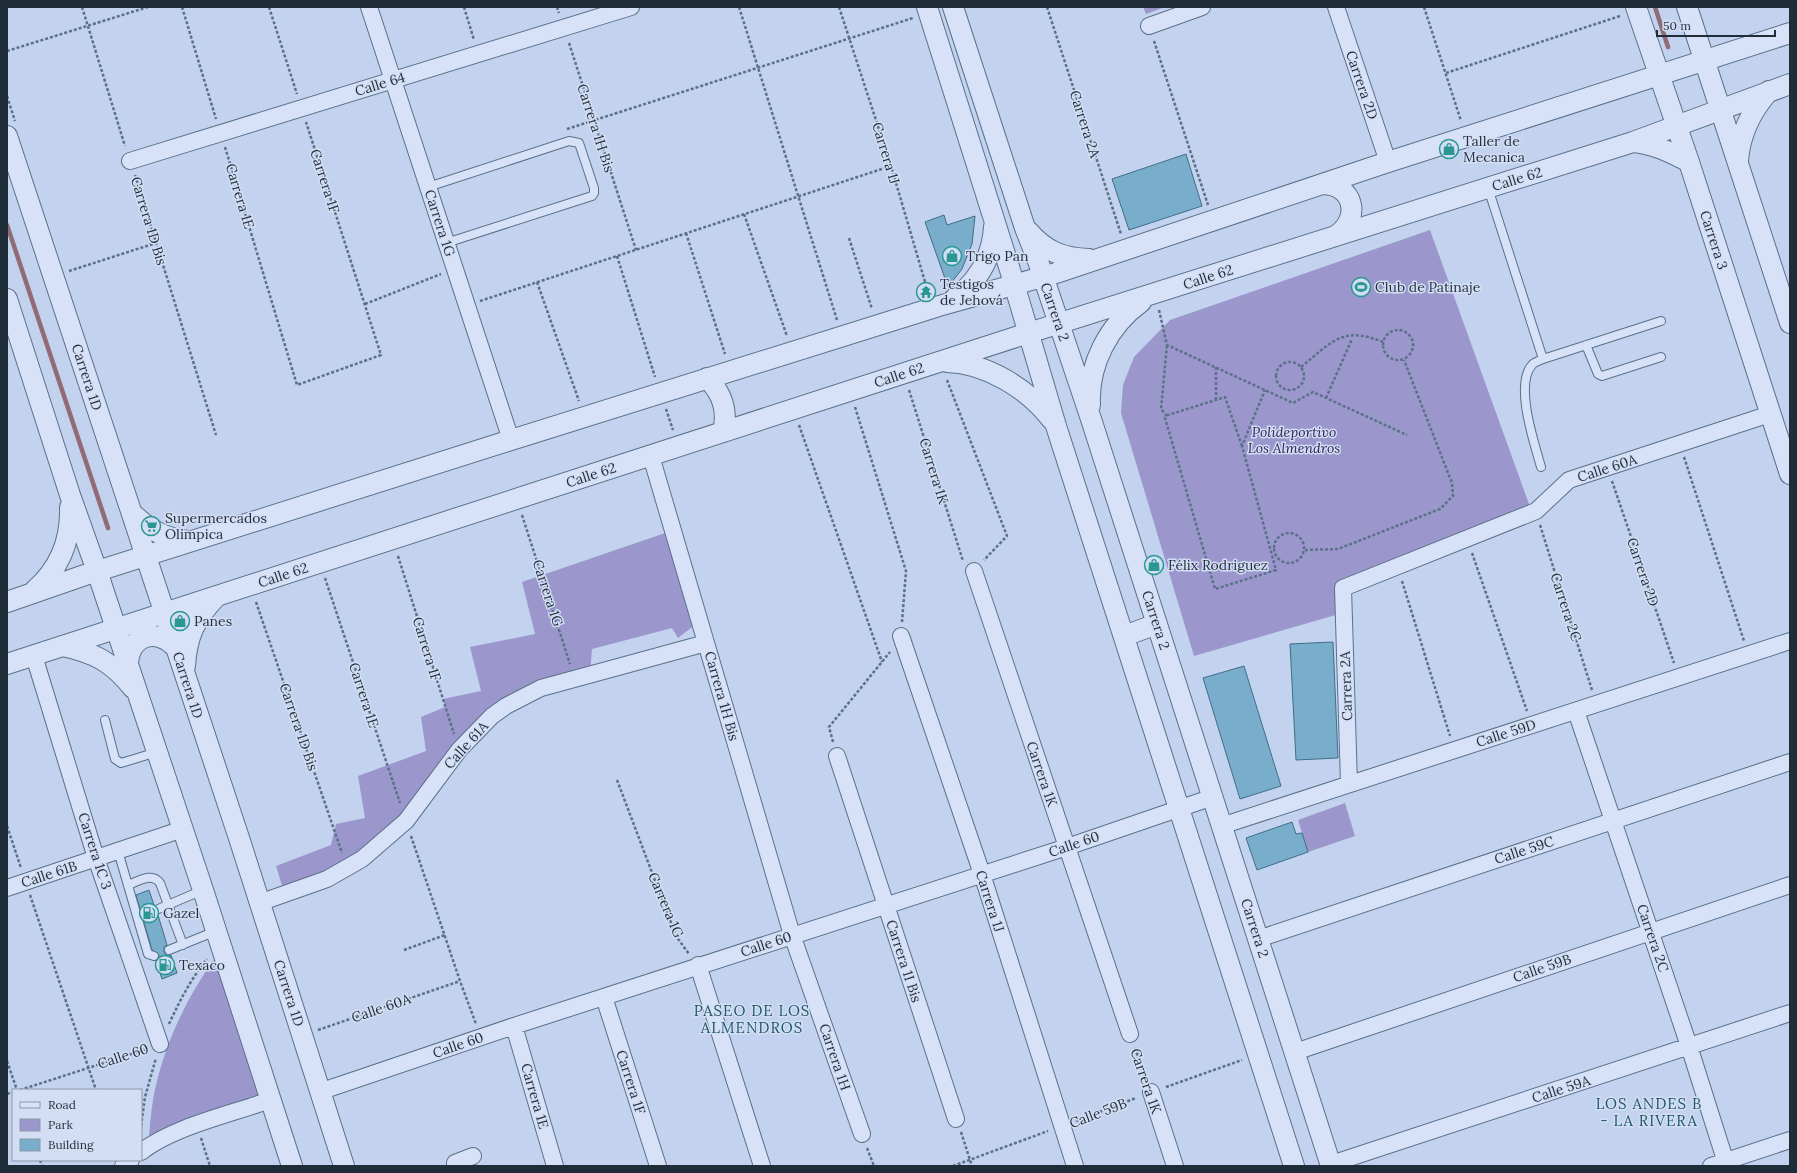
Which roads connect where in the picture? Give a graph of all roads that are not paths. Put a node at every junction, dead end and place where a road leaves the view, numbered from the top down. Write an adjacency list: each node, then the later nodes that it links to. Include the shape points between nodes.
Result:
1 (369, 7): 14 (street, Carrera 1G)
2 (631, 7): 14 (street, Calle 64)
3 (953, 7): 29 (street, Carrera 2)
4 (1202, 7): 9 (street)
5 (1336, 7): 23 (street, Carrera 2D)
6 (928, 10): 28 (street)
7 (1688, 10): 11 (street, via 1694,24 1712,42 1726,47 1741,48); 12 (street)
8 (1630, 11): 13 (street, Carrera 3)
9 (1149, 26)
10 (1790, 33): 11 (street)
11 (1755, 44): 12 (street)
12 (1705, 61): 13 (street); 17 (street)
13 (1658, 76): 18 (street, Carrera 3); 23 (street)
14 (393, 80): 21 (street, Calle 64); 26 (street, Carrera 1G)
15 (1790, 84): 16 (street, Calle 62)
16 (1769, 91): 17 (street, Calle 62); 22 (street, via 1747,124 1739,148)
17 (1720, 111): 18 (street, Calle 62); 22 (street)
18 (1677, 126): 20 (street, Calle 62); 24 (street, Carrera 3)
19 (7, 136): 56 (street, Carrera 1D)
20 (1633, 142): 24 (street, via 1663,149); 27 (street, Calle 62)
21 (130, 161)
22 (1738, 161): 39 (street)
23 (1388, 162): 25 (street)
24 (1689, 162): 47 (street, Carrera 3)
25 (1324, 184): 30 (street, via 1331,184 1344,192 1351,204 1352,212 1348,226); 32 (street)
26 (428, 187): 31 (street, Carrera 1G); 31 (lane, via 569,141 579,143 594,188 592,196)
27 (1488, 188): 30 (street, Calle 62); 44 (lane)
28 (994, 219): 34 (street); 36 (street, via 990,251 977,279 953,300)
29 (1025, 228): 32 (street, via 1037,242 1054,252 1072,258); 33 (street, Carrera 2)
30 (1337, 236): 37 (street, Calle 62)
31 (446, 243): 51 (street, Carrera 1G)
32 (1099, 257): 33 (street)
33 (1043, 276): 34 (street); 40 (street, Carrera 2)
34 (1014, 285): 36 (street); 41 (street)
35 (7, 299): 55 (street)
36 (933, 300): 46 (street)
37 (1154, 303): 40 (street, Calle 62); 48 (street, via 1132,308 1106,340 1097,358 1092,378)
38 (1661, 321): 42 (lane)
39 (1790, 323)
40 (1059, 324): 41 (street, Calle 62); 48 (street, Carrera 2)
41 (1029, 333): 45 (street, Calle 62); 49 (street)
42 (1586, 345): 43 (lane, via 1598,374 1602,376); 44 (lane)
43 (1661, 357)
44 (1543, 359): 53 (lane, via 1532,364 1525,390 1527,419)
45 (943, 368): 49 (street, via 957,362 974,366 1005,380 1033,400); 50 (street, Calle 62)
46 (707, 378): 50 (street, via 724,403); 51 (street)
47 (1770, 414): 54 (street, Carrera 3); 61 (street, Calle 60A, via 1569,480 1536,511)
48 (1091, 419): 66 (street, Carrera 2)
49 (1056, 426): 69 (street)
50 (723, 432): 52 (street, Calle 62)
51 (510, 440): 57 (street)
52 (651, 456): 63 (street, Calle 62); 71 (street, Carrera 1H Bis)
53 (1541, 467)
54 (1790, 474)
55 (70, 495): 60 (street); 62 (street, via 68,534 62,556 54,570)
56 (132, 513): 57 (street, via 158,533 173,539); 58 (street, Carrera 1D)
57 (189, 541): 58 (street)
58 (146, 555): 60 (street); 65 (street, Carrera 1D)
59 (974, 570): 90 (street, Carrera 1K)
60 (97, 571): 62 (street); 67 (street)
61 (1343, 588): 84 (street, Carrera 2A)
62 (32, 593): 64 (street)
63 (218, 596): 65 (street, Calle 62); 77 (street, via 198,617 191,630)
64 (7, 602)
65 (165, 613): 67 (street, Calle 62); 73 (street, Carrera 1D)
66 (1157, 624): 69 (street); 85 (street, Carrera 2)
67 (116, 629): 72 (street, Calle 62); 76 (street)
68 (901, 636): 93 (street, Carrera 1J)
69 (1124, 636): 86 (street)
70 (1790, 641): 79 (street, Calle 59D)
71 (706, 643): 98 (street, Calle 61A, via 541,688 506,706 492,716 459,750 406,821 362,859 327,879); 103 (street, Carrera 1H Bis)
72 (63, 646): 74 (street, Calle 62); 78 (street, via 84,651 106,661 118,670)
73 (177, 649): 76 (street, via 161,636 151,635 133,646); 77 (street, Carrera 1D)
74 (34, 656): 75 (street, Calle 62); 92 (street, Carrera 1C 3)
75 (7, 664)
76 (128, 665): 78 (street)
77 (184, 673): 98 (street, Carrera 1D)
78 (138, 694): 81 (street)
79 (1576, 711): 84 (street, Calle 59D); 87 (street, Carrera 2C)
80 (105, 720): 81 (lane, via 118,762)
81 (157, 752): 89 (street)
82 (837, 756): 100 (street, Carrera 1I Bis)
83 (1790, 762): 87 (street, Calle 59C)
84 (1349, 784): 88 (street, Calle 59D)
85 (1213, 797): 86 (street, Calle 60); 88 (street, Carrera 2)
86 (1179, 808): 90 (street, Calle 60); 135 (street)
87 (1613, 821): 102 (street, Carrera 2C); 105 (street, Calle 59C)
88 (1221, 826): 105 (street, Carrera 2)
89 (183, 829): 91 (street, Calle 61B); 97 (street)
90 (1067, 847): 93 (street, Calle 60); 113 (street, Carrera 1K)
91 (118, 851): 92 (street, Calle 61B); 94 (lane)
92 (96, 858): 96 (street, Calle 61B); 114 (street, Carrera 1C 3)
93 (982, 874): 100 (street, Calle 60); 133 (street, Carrera 1J)
94 (128, 885): 99 (lane, via 152,876 157,878); 108 (lane, via 148,954)
95 (1790, 885): 102 (street, Calle 59B)
96 (7, 888)
97 (203, 890): 99 (lane); 104 (street)
98 (259, 903): 117 (street, Carrera 1D)
99 (168, 905): 101 (lane); 106 (lane)
100 (886, 906): 103 (street, Calle 60); 120 (street, Carrera 1I Bis)
101 (156, 910)
102 (1650, 931): 115 (street, Carrera 2C); 116 (street, Calle 59B)
103 (792, 935): 109 (street, Calle 60); 121 (street, Carrera 1H)
104 (219, 938): 106 (lane); 119 (street)
105 (1258, 939): 116 (street, Carrera 2)
106 (183, 945): 107 (lane)
107 (169, 950)
108 (154, 956)
109 (698, 965): 110 (street, Calle 60); 132 (street)
110 (604, 998): 112 (street, Calle 60); 131 (street, Carrera 1F)
111 (1790, 1013): 115 (street, Calle 59A)
112 (514, 1026): 117 (street, Calle 60); 130 (street, Carrera 1E)
113 (1130, 1034)
114 (160, 1044)
115 (1689, 1046): 126 (street, Carrera 2C); 127 (street, Calle 59A)
116 (1295, 1052): 127 (street, Carrera 2)
117 (319, 1092): 129 (street, Carrera 1D)
118 (1151, 1092): 134 (street, Carrera 1K)
119 (270, 1100): 123 (street, via 196,1125 150,1145); 128 (street)
120 (956, 1119)
121 (862, 1134)
122 (1790, 1140): 126 (street)
123 (142, 1151)
124 (473, 1156): 125 (street)
125 (456, 1164)
126 (1721, 1164)
127 (1331, 1165)
128 (292, 1166)
129 (344, 1166)
130 (555, 1166)
131 (658, 1166)
132 (762, 1166)
133 (1074, 1166)
134 (1175, 1166)
135 (1294, 1166)

